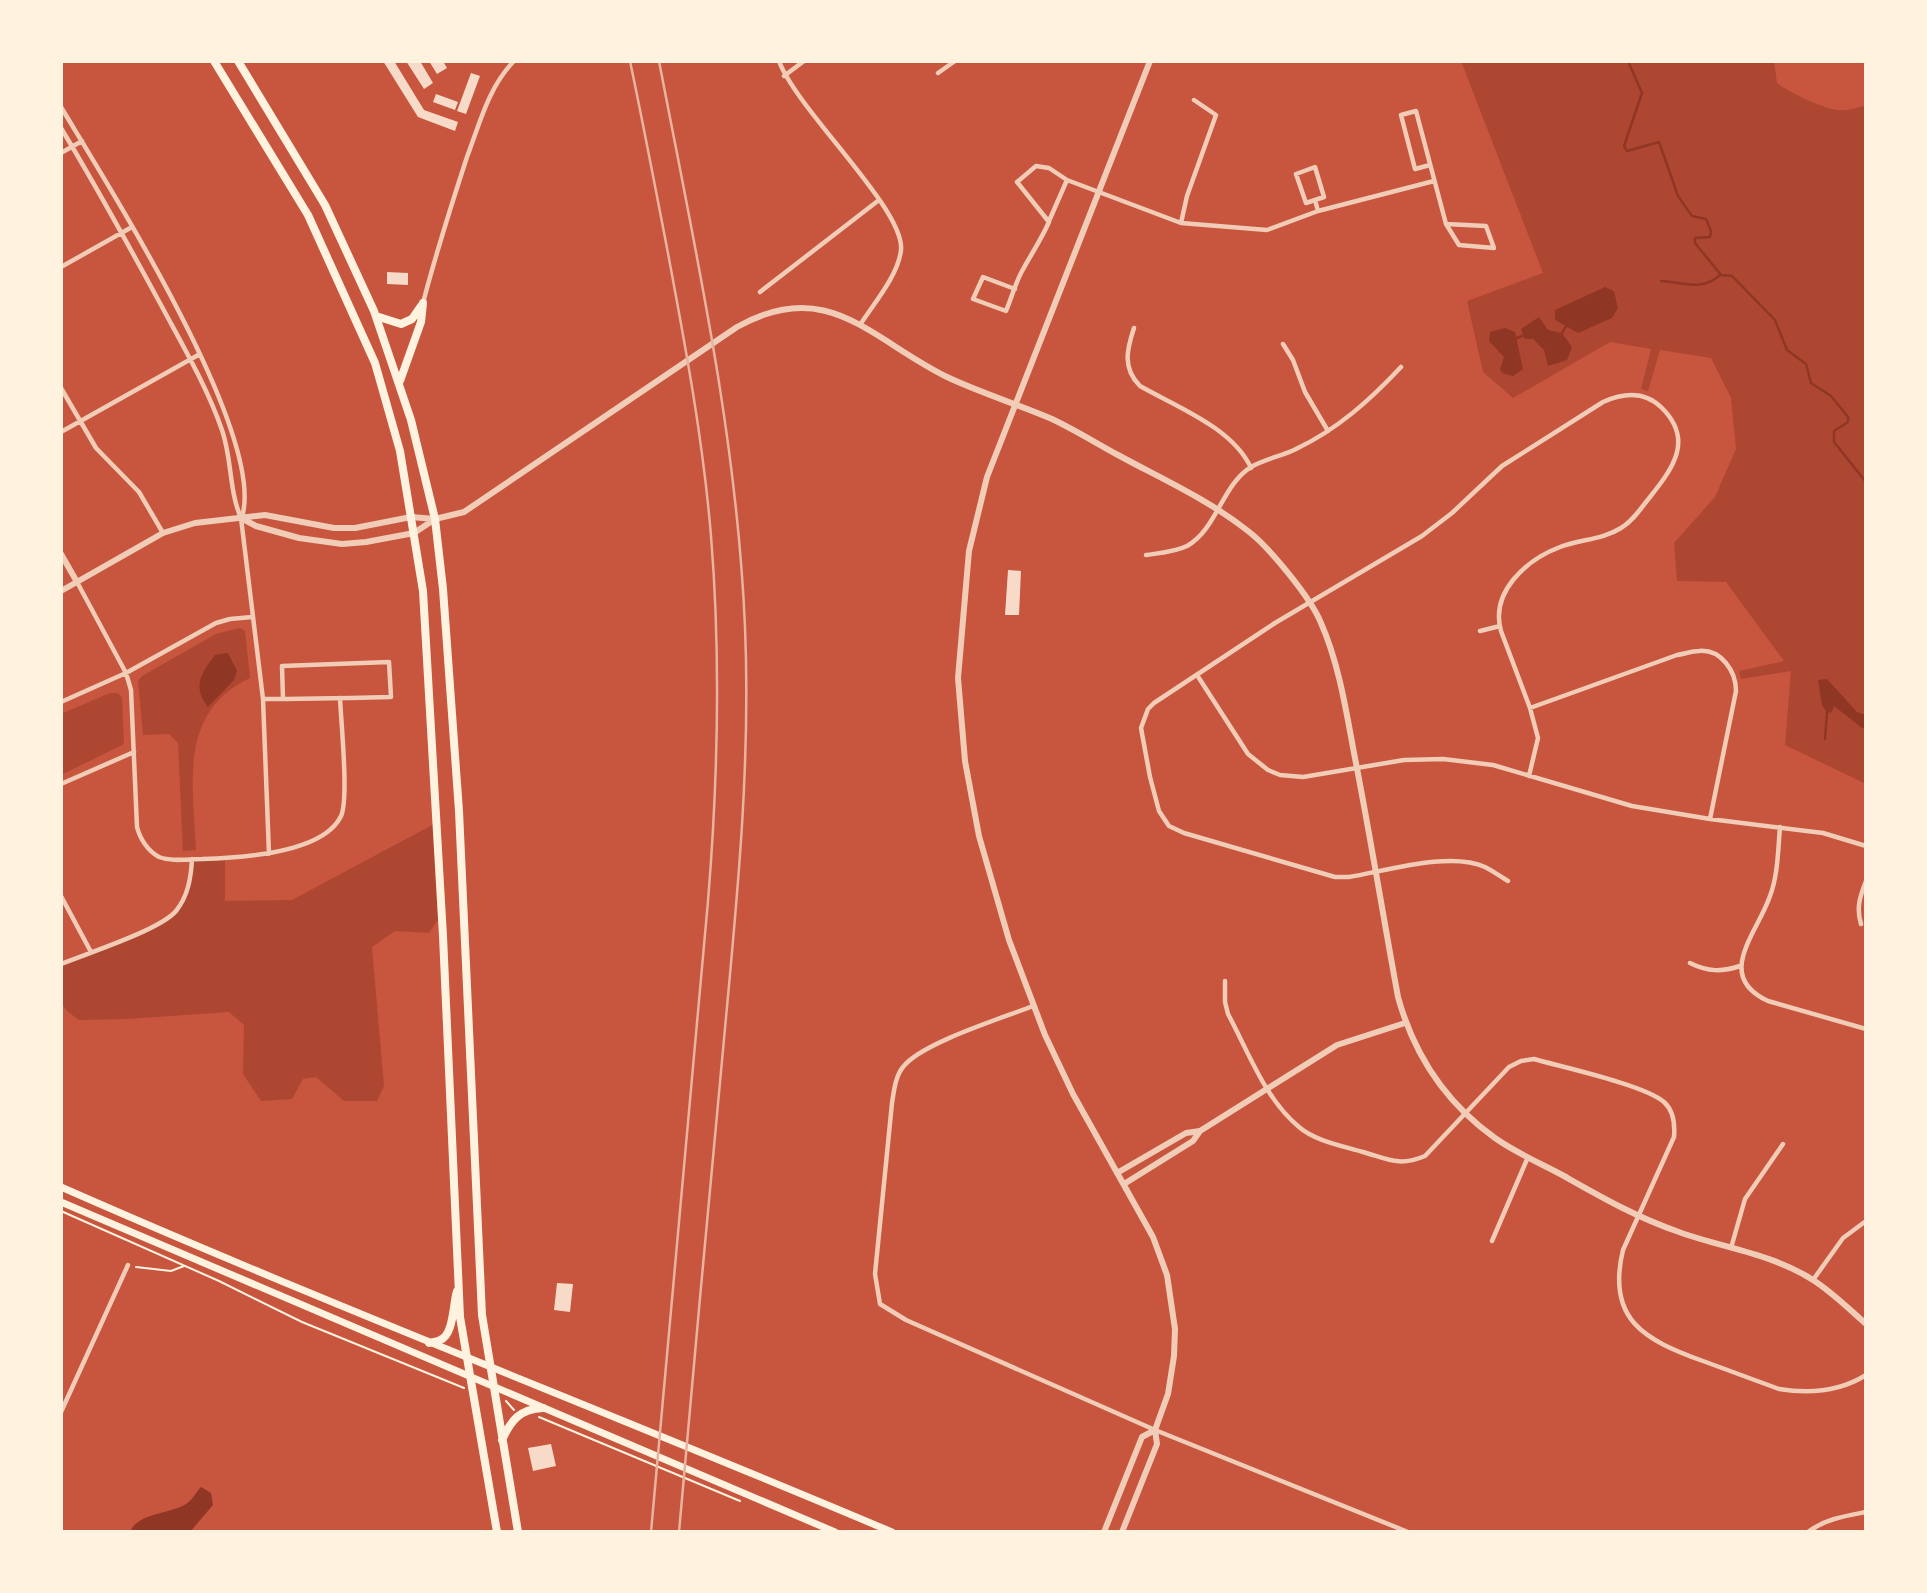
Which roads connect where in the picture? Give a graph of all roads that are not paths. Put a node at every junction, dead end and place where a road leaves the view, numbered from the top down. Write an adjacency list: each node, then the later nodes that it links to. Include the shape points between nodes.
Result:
1 (214, 61): 47 (main road, via 308,215 375,363 400,451)
2 (238, 61): 32 (main road, via 325,205)
3 (514, 61): 31 (street, via 491,91 442,231)
4 (779, 61): 9 (street)
5 (804, 61): 9 (street)
6 (955, 61): 8 (street)
7 (1150, 61): 19 (street)
8 (938, 73)
9 (785, 76): 20 (street)
10 (1194, 100): 24 (street, via 1216,115)
11 (61, 107): 13 (street)
12 (61, 128): 14 (street)
13 (82, 141): 14 (street); 26 (street)
14 (73, 147): 15 (street); 27 (street)
15 (61, 153)
16 (1430, 165): 16 (street, via 1416,111 1401,115 1415,169); 18 (street)
17 (1067, 180): 19 (street); 23 (street); 23 (street, via 1049,168 1036,166 1017,182)
18 (1434, 181): 22 (street); 25 (street)
19 (1099, 191): 24 (street); 41 (street)
20 (879, 200): 30 (street); 33 (street, via 899,231 901,252 897,268)
21 (1315, 200): 21 (street, via 1324,197 1315,167 1296,174 1306,203); 22 (street)
22 (1318, 211): 24 (street, via 1267,230)
23 (1049, 222): 29 (street)
24 (1181, 223)
25 (1446, 224): 25 (street, via 1486,226 1494,248 1459,245)
26 (132, 227): 27 (street); 36 (street)
27 (122, 233): 28 (street); 37 (street)
28 (61, 267)
29 (1015, 289): 29 (street, via 1006,311 973,299 982,277)
30 (760, 292)
31 (423, 303): 32 (main road, via 412,319 401,324); 39 (main road)
32 (376, 316): 39 (main road)
33 (860, 325): 41 (street, via 931,369); 49 (street, via 828,310 774,310 737,327 464,512)
34 (1134, 328): 45 (street, via 1127,361 1132,378 1223,433 1237,444)
35 (1283, 344): 43 (street)
36 (200, 354): 37 (street); 48 (street, via 236,446 246,504)
37 (190, 360): 42 (street); 48 (street, via 222,429)
38 (1401, 367): 43 (street, via 1356,412)
39 (400, 381): 49 (main road)
40 (61, 388): 42 (street)
41 (1014, 404): 46 (street, via 1077,431); 86 (street, via 987,477 969,551 958,678 965,761 979,836)
42 (80, 422): 44 (street); 50 (street, via 96,448 139,492)
43 (1328, 431): 45 (street)
44 (61, 432)
45 (1251, 468): 46 (street)
46 (1218, 509): 53 (street, via 1189,545); 56 (street, via 1251,533)
47 (411, 516): 48 (street, via 355,528 265,514); 49 (street); 51 (main road)
48 (242, 518): 50 (street, via 195,523); 51 (street, via 256,526 322,542 366,542); 57 (street)
49 (435, 519): 51 (street); 108 (main road, via 459,811 478,1253)
50 (163, 533): 54 (street)
51 (414, 533): 104 (main road, via 423,591)
52 (61, 554): 54 (street)
53 (1146, 555)
54 (77, 582): 55 (street); 60 (street)
55 (61, 591)
56 (1309, 603): 58 (street, via 1422,536 1502,466 1602,402 1632,394 1657,404 1675,426 1678,440 1678,453 1667,475 1620,529 1558,547 1518,574 1499,605); 61 (street); 68 (street, via 1321,622 1340,683)
57 (252, 617): 60 (street, via 216,623); 63 (street)
58 (1500, 626): 59 (street); 66 (street)
59 (1480, 631)
60 (127, 673): 65 (street); 67 (street)
61 (1197, 675): 68 (street, via 1248,754 1268,770 1303,777); 76 (street, via 1154,703 1142,728 1159,811 1169,826 1335,877)
62 (340, 698): 64 (street); 64 (street, via 391,697 389,662 282,666); 74 (street, via 342,814 319,837)
63 (263, 699): 64 (street); 74 (street)
64 (284, 699)
65 (61, 702)
66 (1530, 708): 69 (street, via 1538,738); 71 (street, via 1677,655 1700,650 1718,656 1732,672 1736,691)
67 (134, 752): 70 (street); 75 (street, via 140,836 159,857)
68 (1357, 767): 69 (street, via 1443,760 1493,765); 76 (street)
69 (1529, 776): 71 (street, via 1632,806)
70 (61, 784)
71 (1710, 819): 72 (street)
72 (1780, 827): 73 (street); 84 (street, via 1771,894)
73 (1866, 846)
74 (269, 853): 75 (street)
75 (192, 859): 81 (street, via 188,888 169,918)
76 (1376, 873): 77 (street, via 1434,862 1463,862 1483,866); 87 (street)
77 (1508, 881)
78 (1866, 881): 80 (street, via 1859,900)
79 (61, 896): 81 (street)
80 (1861, 924)
81 (91, 952): 83 (street)
82 (1690, 963): 84 (street, via 1713,971)
83 (61, 964)
84 (1740, 965): 88 (street, via 1741,975 1756,996)
85 (1225, 981): 89 (street, via 1228,1014)
86 (1033, 1006): 94 (street, via 1073,1094); 114 (street, via 935,1045 916,1055 898,1076 875,1274 880,1304 906,1320)
87 (1405, 1023): 89 (street, via 1337,1045); 90 (street, via 1439,1085)
88 (1866, 1029)
89 (1268, 1088): 90 (street, via 1299,1128 1399,1162 1425,1156); 91 (street)
90 (1465, 1115): 93 (street); 98 (street, via 1509,1067 1534,1059 1648,1092 1665,1103 1674,1117 1674,1137)
91 (1200, 1131): 94 (street, via 1186,1133); 95 (street, via 1193,1141)
92 (1783, 1144): 101 (street, via 1745,1199)
93 (1528, 1157): 98 (street); 100 (street)
94 (1117, 1173): 95 (street)
95 (1124, 1184): 114 (street, via 1153,1237 1172,1303 1174,1356 1168,1394)
96 (61, 1187): 106 (main road)
97 (61, 1202): 110 (main road)
98 (1638, 1216): 101 (street); 109 (street, via 1623,1250 1620,1295 1643,1334 1666,1348 1779,1389 1828,1391)
99 (1866, 1221): 103 (street, via 1843,1238)
100 (1492, 1241)
101 (1731, 1248): 103 (street, via 1780,1263)
102 (128, 1265): 113 (street)
103 (1812, 1280): 105 (street)
104 (459, 1284): 106 (main road, via 449,1329 443,1340); 107 (main road)
105 (1866, 1324)
106 (429, 1343): 107 (main road)
107 (466, 1357): 108 (main road); 110 (main road)
108 (489, 1366): 111 (main road); 120 (main road)
109 (1866, 1375)
110 (470, 1378): 111 (main road); 117 (main road)
111 (494, 1387): 112 (main road); 115 (main road)
112 (543, 1408): 115 (main road, via 517,1415); 119 (main road)
113 (61, 1412)
114 (1155, 1430): 121 (street, via 1142,1437); 122 (street, via 1157,1444); 123 (street)
115 (502, 1440): 118 (main road)
116 (1866, 1512): 124 (street, via 1820,1523)
117 (497, 1532)
118 (518, 1532)
119 (835, 1532)
120 (892, 1532)
121 (1104, 1532)
122 (1122, 1532)
123 (1408, 1532)
124 (1808, 1532)

